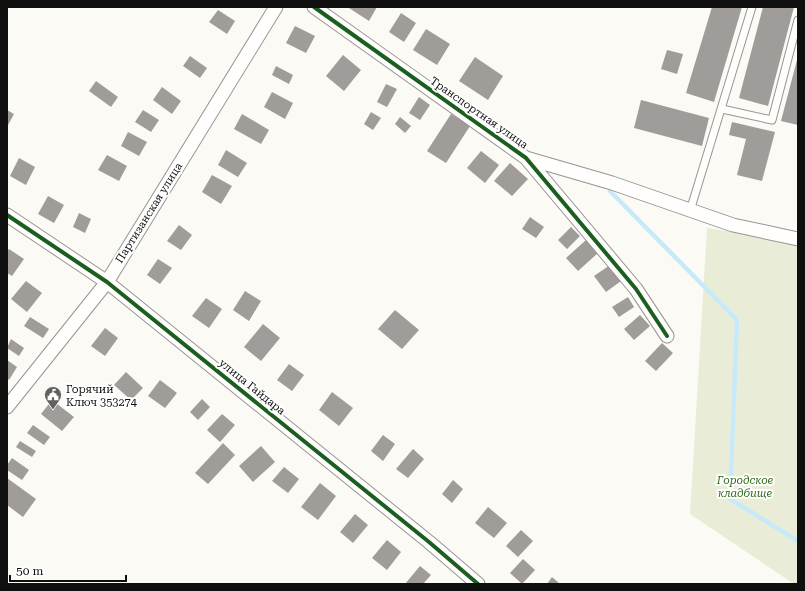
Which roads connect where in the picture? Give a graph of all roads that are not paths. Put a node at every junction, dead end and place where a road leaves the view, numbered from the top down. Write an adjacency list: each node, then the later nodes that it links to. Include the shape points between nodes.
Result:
1 (276, 7): 10 (street, Партизанская улица)
2 (314, 7): 6 (street, Транспортная улица)
3 (752, 7): 5 (lane)
4 (798, 20): 5 (lane, via 772,120)
5 (722, 108): 7 (lane)
6 (526, 158): 7 (street, via 612,183); 11 (street, Транспортная улица, via 636,288)
7 (690, 211): 9 (street, via 732,225)
8 (7, 214): 10 (street, улица Гайдара)
9 (798, 239)
10 (106, 282): 12 (street, Партизанская улица); 13 (street, улица Гайдара)
11 (667, 336)
12 (7, 407)
13 (478, 584)

